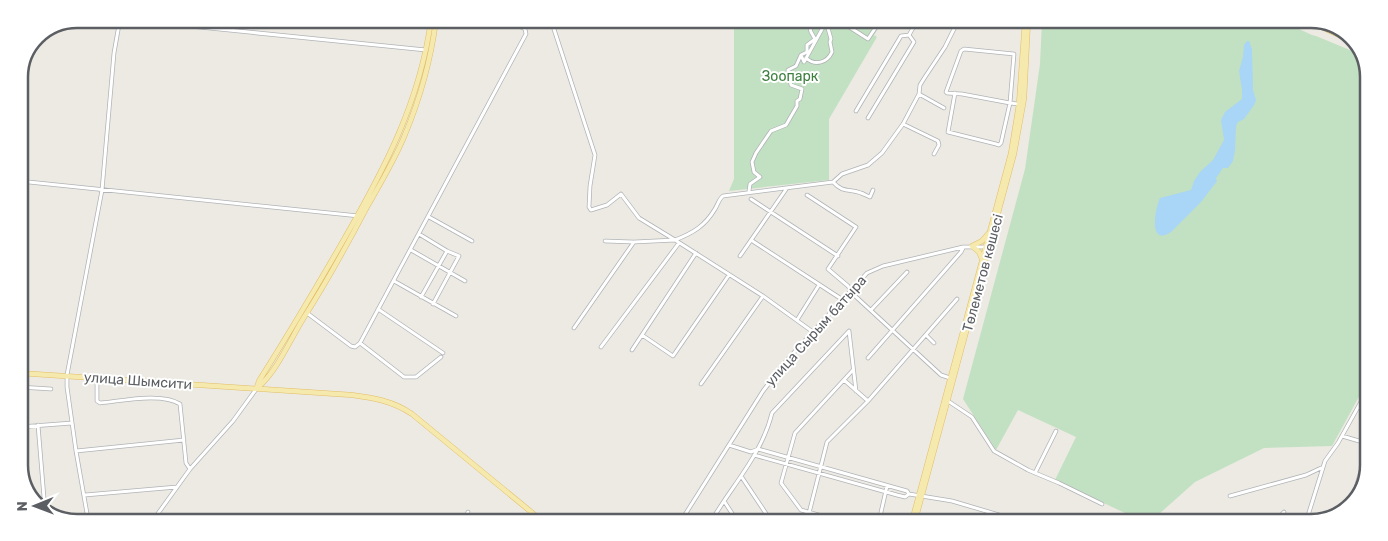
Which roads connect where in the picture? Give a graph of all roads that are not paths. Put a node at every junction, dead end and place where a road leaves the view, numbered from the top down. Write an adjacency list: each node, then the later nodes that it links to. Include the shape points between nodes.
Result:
1 (118, 28): 34 (street)
2 (210, 28): 17 (street)
3 (431, 28): 17 (main road)
4 (434, 28): 17 (main road)
5 (523, 28): 41 (street, via 526,34)
6 (554, 28): 44 (street, via 595,154 589,207 591,210 602,208 621,194 639,218)
7 (810, 28): 20 (street, via 815,38 807,45 807,52)
8 (821, 28): 21 (street)
9 (827, 28): 21 (street, via 832,39 830,57 818,63)
10 (851, 28): 11 (street, via 868,39)
11 (875, 28)
12 (914, 28): 16 (street)
13 (954, 28): 23 (street, via 920,85)
14 (1025, 28): 19 (main road, Төлеметов көшесі)
15 (1026, 28): 52 (main road, Төлеметов көшесі, via 1026,75 1020,125)
16 (909, 35): 27 (street, via 901,36); 28 (street, via 914,42)
17 (430, 50): 40 (main road, via 394,146)
18 (1014, 54): 19 (street); 22 (street, via 964,49 946,92); 24 (street)
19 (1023, 54): 25 (main road, Төлеметов көшесі)
20 (801, 55): 21 (street, via 804,62); 36 (street, via 796,66 788,70 791,86 802,89 797,106 786,125 771,131 756,153 752,162 754,172 760,177 750,184)
21 (806, 58)
22 (955, 93): 24 (street); 24 (street, via 948,132 996,144 1001,143)
23 (920, 94): 26 (street); 29 (street)
24 (1010, 103): 25 (street)
25 (1019, 104): 42 (main road, Төлеметов көшесі, via 1011,153)
26 (944, 108)
27 (856, 111)
28 (868, 118)
29 (903, 124): 30 (street, via 938,141); 32 (street, via 882,153 868,165 842,174)
30 (934, 154)
31 (28, 182): 34 (street)
32 (833, 182): 33 (street); 35 (street, via 844,191 867,196)
33 (787, 187): 36 (street); 39 (street)
34 (102, 190): 40 (street); 90 (street)
35 (873, 190)
36 (749, 191): 44 (street, via 723,196 706,223)
37 (808, 195): 57 (street, via 856,227)
38 (751, 198): 39 (street)
39 (770, 211): 45 (street); 57 (street)
40 (360, 216): 74 (main road); 96 (main road)
41 (429, 216): 43 (street); 46 (street)
42 (990, 232): 50 (main road); 52 (main road, Төлеметов көшесі)
43 (419, 234): 53 (street); 54 (street)
44 (675, 240): 48 (street); 49 (street)
45 (750, 240): 56 (street); 65 (street)
46 (472, 241)
47 (605, 241): 48 (street)
48 (634, 242): 77 (street)
49 (679, 243): 55 (street); 84 (street)
50 (972, 246): 51 (street, улица Сырым батыра); 52 (street, улица Сырым батыра); 58 (main road)
51 (964, 247): 66 (street, улица Сырым батыра, via 878,268 867,273); 78 (street)
52 (988, 247): 58 (main road, Төлеметов көшесі); 100 (main road, Төлеметов көшесі)
53 (411, 250): 59 (street); 63 (street)
54 (447, 251): 59 (street); 60 (street, via 459,256)
55 (696, 254): 62 (street); 80 (street)
56 (740, 256)
57 (838, 256): 66 (street, via 828,269)
58 (982, 260): 92 (main road, Төлеметов көшесі)
59 (439, 266): 60 (street); 68 (street)
60 (450, 272): 64 (street); 71 (street)
61 (907, 272): 73 (street)
62 (729, 275): 67 (street); 80 (street, via 673,356)
63 (394, 281): 68 (street); 72 (street)
64 (465, 281)
65 (820, 286): 70 (street); 76 (street)
66 (851, 291): 70 (street, улица Сырым батыра); 73 (street)
67 (763, 296): 76 (street); 94 (street)
68 (421, 297): 71 (street)
69 (957, 299): 81 (street)
70 (843, 300): 79 (street, улица Сырым батыра)
71 (433, 304): 75 (street)
72 (378, 309): 82 (street); 82 (street, via 442,355 416,377 404,378)
73 (871, 310): 78 (street)
74 (307, 313): 82 (street, via 351,346); 96 (main road)
75 (456, 316)
76 (797, 320): 79 (street)
77 (574, 328)
78 (892, 330): 86 (street); 87 (street)
79 (813, 332): 109 (street, улица Сырым батыра, via 763,391)
80 (642, 335): 85 (street)
81 (926, 335): 83 (street); 86 (street)
82 (360, 343)
83 (934, 343)
84 (601, 347)
85 (632, 350)
86 (913, 350): 92 (street, via 941,375); 99 (street)
87 (868, 358)
88 (853, 370): 93 (street); 98 (street); 111 (street, via 849,330 772,413 768,431)
89 (28, 373): 90 (main road, улица Шымсити)
90 (67, 375): 91 (main road, улица Шымсити); 102 (street)
91 (97, 378): 96 (main road, улица Шымсити); 107 (street, via 96,397 100,403 153,398 180,404)
92 (950, 378): 110 (main road, Төлеметов көшесі)
93 (844, 380): 98 (street); 115 (street, via 795,433)
94 (701, 384)
95 (28, 388): 97 (street)
96 (257, 388): 119 (street, via 233,421); 136 (main road, улица Шымсити, via 352,395 393,404 412,414)
97 (52, 389)
98 (856, 390): 99 (street)
99 (868, 401): 117 (street, via 828,442)
100 (948, 402): 110 (main road, Төлеметов көшесі); 120 (street, via 972,417 994,451)
101 (1360, 404): 106 (street)
102 (72, 423): 103 (street); 112 (street)
103 (38, 425): 104 (street); 123 (street)
104 (28, 426)
105 (1056, 431): 120 (street)
106 (1342, 436): 108 (street); 118 (street)
107 (184, 440): 112 (street); 119 (street, via 186,463)
108 (1360, 441)
109 (729, 445): 113 (street); 137 (street, улица Сырым батыра)
110 (933, 448): 130 (main road, Төлеметов көшесі)
111 (758, 449): 113 (street); 114 (street); 115 (street)
112 (76, 451): 128 (street)
113 (751, 452): 114 (street)
114 (754, 456): 116 (street); 122 (street)
115 (788, 458): 116 (street); 117 (street)
116 (786, 465): 121 (street); 133 (street, via 781,483 800,509)
117 (822, 467): 121 (street); 124 (street)
118 (1322, 468): 129 (street); 145 (street)
119 (190, 469): 125 (street)
120 (1035, 473): 132 (street)
121 (820, 474): 126 (street); 133 (street)
122 (741, 476): 131 (street); 140 (street)
123 (43, 481)
124 (887, 486): 126 (street); 127 (street)
125 (177, 487): 128 (street); 135 (street)
126 (885, 492): 127 (street, via 905,497); 142 (street)
127 (909, 494): 130 (street)
128 (85, 495): 134 (street)
129 (1230, 496)
130 (920, 497): 143 (main road, Төлеметов көшесі); 144 (street, via 952,501)
131 (724, 501): 138 (street); 139 (street)
132 (1102, 504)
133 (809, 513): 141 (street)
134 (87, 514)
135 (158, 514)
136 (534, 514)
137 (685, 514)
138 (716, 514)
139 (732, 514)
140 (766, 514)
141 (813, 514)
142 (880, 514)
143 (915, 514)
144 (996, 514)
145 (1308, 514)

